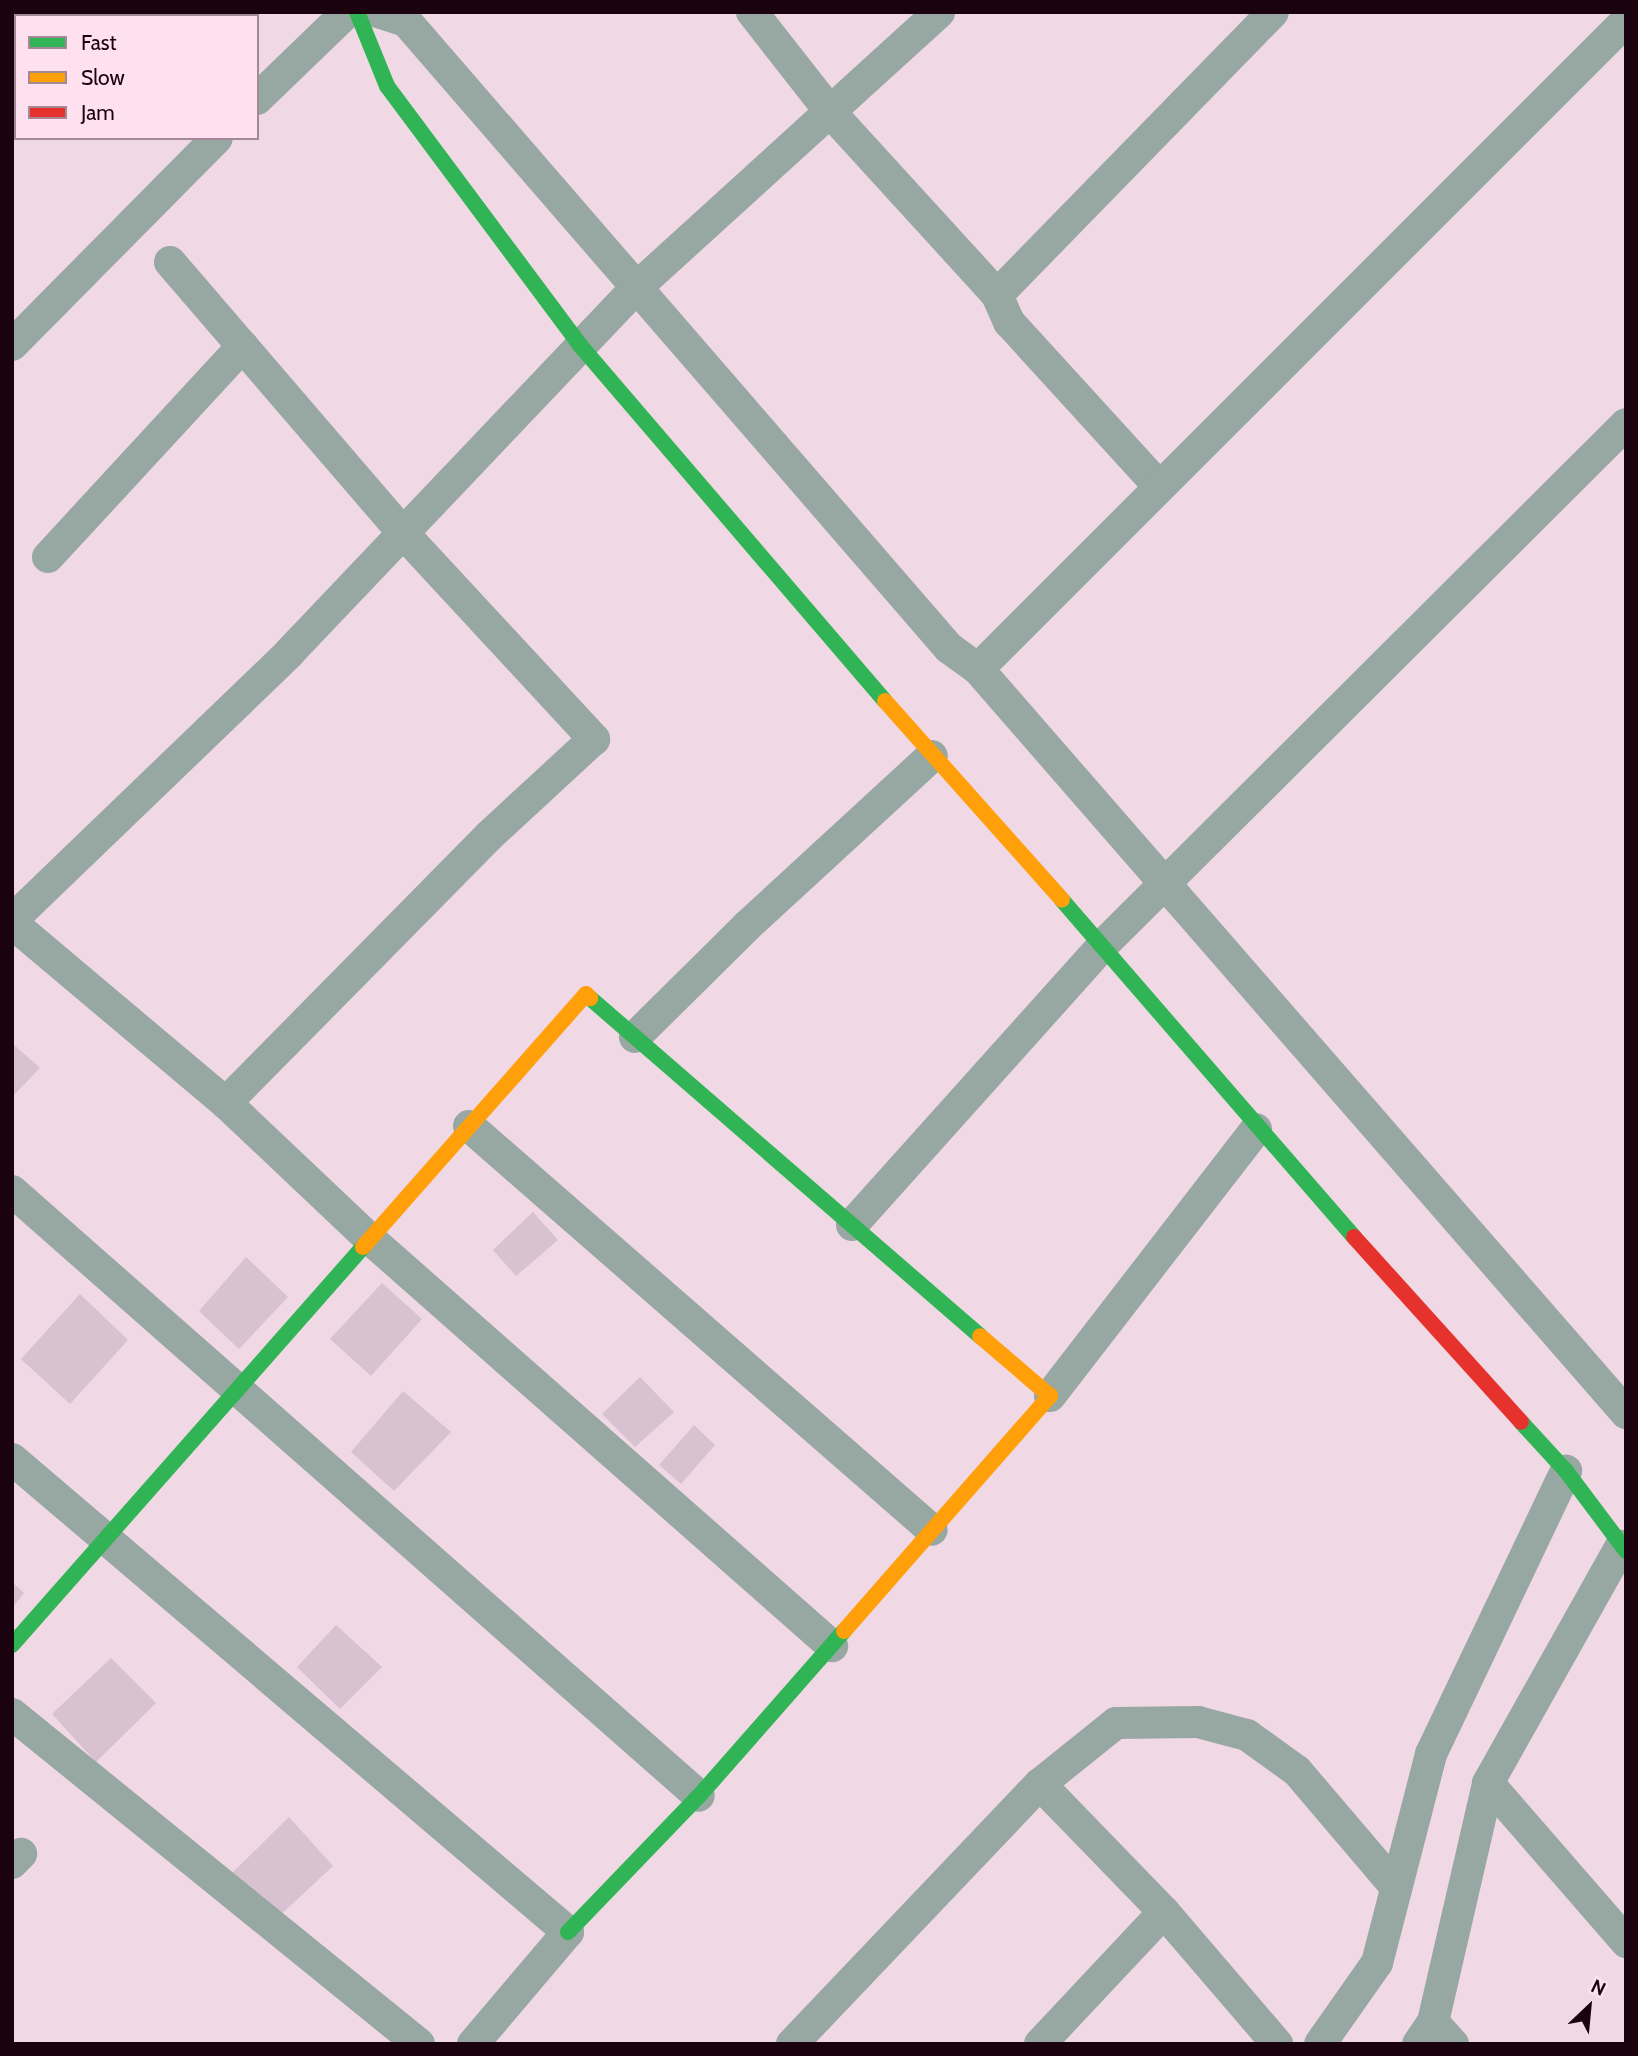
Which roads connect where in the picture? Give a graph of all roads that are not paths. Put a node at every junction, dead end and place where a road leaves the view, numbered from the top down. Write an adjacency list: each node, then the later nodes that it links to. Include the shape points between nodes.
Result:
1 (347, 12): 8 (street)
2 (358, 12): 14 (street, via 387,86)
3 (378, 12): 12 (street, via 406,21)
4 (752, 12): 9 (street)
5 (939, 12): 9 (street)
6 (1273, 12): 13 (street)
7 (1618, 23): 18 (street)
8 (259, 97)
9 (832, 114): 12 (street); 13 (street)
10 (215, 140): 15 (street)
11 (170, 262): 16 (street)
12 (636, 288): 14 (street); 21 (street, via 949,648)
13 (997, 295): 18 (street, via 1009,322)
14 (579, 344): 19 (street); 22 (street)
15 (12, 345)
16 (243, 346): 19 (street); 20 (street)
17 (1626, 424): 23 (street)
18 (1159, 486): 21 (street)
19 (404, 534): 24 (street, via 289,653); 27 (street, via 594,739 489,836)
20 (48, 557)
21 (978, 669): 23 (street)
22 (932, 756): 25 (street); 26 (street, via 747,926)
23 (1164, 886): 25 (street); 35 (street)
24 (12, 922): 27 (street)
25 (1103, 945): 29 (street); 31 (street)
26 (635, 1037): 28 (street, via 586,994); 31 (street)
27 (226, 1103): 32 (street)
28 (469, 1126): 32 (street); 38 (street)
29 (1256, 1129): 34 (street); 37 (street)
30 (12, 1191): 33 (street)
31 (852, 1225): 34 (street)
32 (370, 1239): 33 (street); 42 (street)
33 (237, 1389): 39 (street); 46 (street)
34 (1050, 1396): 38 (street)
35 (1626, 1413)
36 (12, 1459): 39 (street)
37 (1566, 1471): 40 (street); 47 (street, via 1431,1754)
38 (932, 1530): 42 (street)
39 (106, 1539): 41 (street); 49 (street)
40 (1624, 1548): 44 (street)
41 (12, 1645)
42 (832, 1646): 46 (street)
43 (12, 1714): 52 (street)
44 (1488, 1783): 50 (street); 51 (street)
45 (1040, 1784): 47 (street, via 1116,1723 1198,1722 1247,1735 1297,1771); 48 (street); 54 (street)
46 (699, 1796): 49 (street)
47 (1394, 1885): 57 (street, via 1377,1963)
48 (1164, 1912): 55 (street); 56 (street)
49 (568, 1932): 53 (street)
50 (1626, 1942)
51 (1435, 2037)
52 (419, 2044)
53 (473, 2044)
54 (792, 2044)
55 (1040, 2044)
56 (1277, 2044)
57 (1320, 2044)

